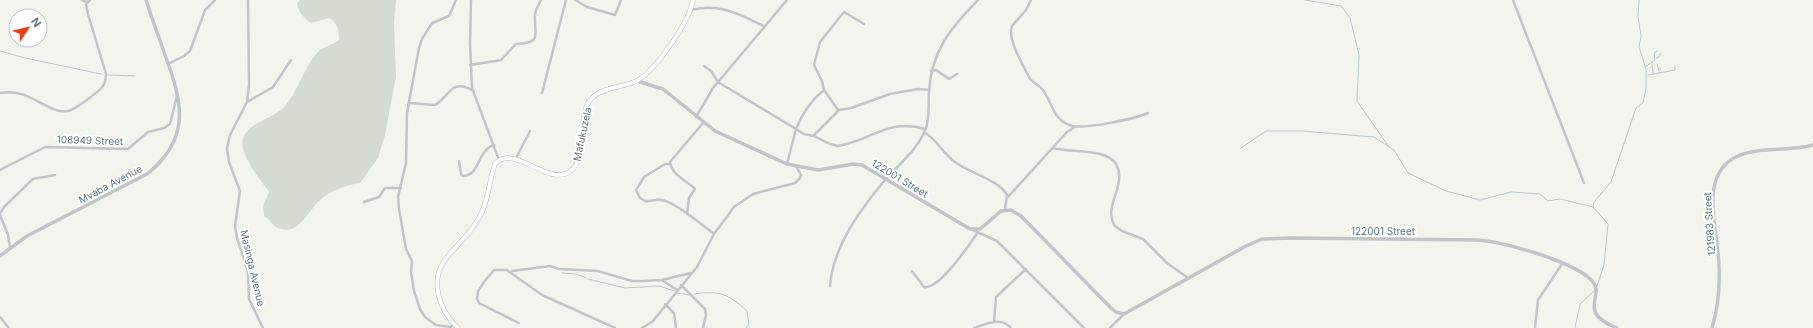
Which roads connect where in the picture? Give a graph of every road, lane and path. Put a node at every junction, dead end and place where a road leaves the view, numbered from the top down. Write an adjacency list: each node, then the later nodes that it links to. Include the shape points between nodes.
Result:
1 (82, 0): 17 (street)
2 (90, 0): 17 (street)
3 (146, 0): 22 (street, Mvaba Avenue)
4 (214, 0): 22 (street, via 205,10 190,51)
5 (248, 0): 35 (street, Masinga Avenue, via 250,78)
6 (456, 0): 36 (street, via 449,16 432,23 422,39)
7 (472, 0): 23 (street)
8 (541, 0): 23 (street, via 535,15 535,40 531,43 516,44 497,62)
9 (566, 0): 33 (street)
10 (575, 0): 11 (street, via 587,7 614,15)
11 (620, 0)
12 (693, 0): 18 (main road, Mafukuzela)
13 (787, 0): 20 (street)
14 (978, 0): 25 (street, via 943,41)
15 (1031, 0): 41 (street, via 1012,26 1014,44 1029,77 1042,90 1056,116)
16 (1513, 0): 58 (street)
17 (87, 2): 32 (street, via 88,14 106,74 102,88 66,111 18,93)
18 (691, 10): 20 (street, via 719,8); 27 (main road, Mafukuzela, via 655,66)
19 (864, 24): 30 (street, via 844,12 820,42 814,65)
20 (764, 26): 28 (street)
21 (291, 60): 35 (street, via 273,87)
22 (168, 64): 34 (street, Mvaba Avenue)
23 (470, 64): 29 (street)
24 (704, 66): 28 (street)
25 (931, 71): 26 (street, via 936,70 949,79); 31 (street)
26 (957, 74)
27 (637, 81): 39 (street, 122001 Street, via 663,89); 50 (main road, Mafukuzela, via 599,92 589,102 576,164 568,172 562,175 548,173)
28 (718, 82): 39 (street); 42 (street)
29 (472, 90): 36 (street, via 466,87 455,88 447,92 435,105); 46 (street)
30 (824, 90): 37 (street); 42 (street, via 807,107)
31 (929, 90): 37 (street, via 918,89 890,94); 44 (street)
32 (0, 93)
33 (542, 93)
34 (178, 95): 55 (street, 108949 Street, via 170,124 148,132 128,149 46,147); 68 (street, Mvaba Avenue, via 180,117 177,134 170,150 155,168)
35 (247, 102): 87 (street, Masinga Avenue, via 227,148 229,162 240,191 235,226 237,238 248,272 251,303)
36 (410, 103): 59 (street, via 407,113 406,163)
37 (838, 110): 45 (street)
38 (1148, 113): 41 (street, via 1107,123)
39 (696, 117): 40 (street, 122001 Street)
40 (703, 123): 52 (street); 53 (street, 122001 Street)
41 (1076, 126): 48 (street)
42 (796, 129): 45 (street); 53 (street)
43 (530, 130): 50 (street)
44 (925, 131): 45 (street, via 909,126 895,126 838,146); 57 (street, via 898,169); 60 (street, via 951,160 999,187 1006,193)
45 (813, 136)
46 (494, 145): 49 (street); 51 (street, via 484,150 475,169 468,175 461,174)
47 (1813, 146): 98 (street, 121983 Street, via 1748,153 1731,160 1717,174 1713,202 1719,272)
48 (1053, 148): 60 (street); 75 (street, via 1100,154 1112,159 1118,169 1119,180 1111,211 1115,226 1143,240)
49 (499, 160): 50 (main road, Mafukuzela); 85 (main road, via 494,169 482,214 445,261 439,273 439,298)
50 (515, 160)
51 (459, 161)
52 (670, 164): 64 (street, via 680,178 695,189 689,198); 64 (street, via 644,177 636,190 645,202 666,201)
53 (787, 164): 54 (street, 122001 Street)
54 (796, 165): 57 (street, 122001 Street, via 822,170 857,163); 67 (street, via 801,175 798,180 791,185 762,191 746,198 734,207)
55 (0, 170)
56 (55, 175): 63 (street, via 33,179)
57 (886, 179): 65 (street, 122001 Street); 78 (street, via 839,248)
58 (1584, 183)
59 (401, 188): 61 (street, via 385,188 379,197); 85 (street, via 398,209 406,250 412,261 411,272 416,299 431,322 443,327)
60 (1007, 199): 62 (street)
61 (364, 202)
62 (1005, 210): 65 (street, via 999,212 984,227); 81 (street, via 1021,216 1114,310)
63 (0, 214): 68 (street)
64 (687, 214): 67 (street)
65 (973, 230): 66 (street)
66 (978, 232): 71 (street, via 997,241); 72 (street, via 947,272 932,286 924,287)
67 (714, 234): 74 (street, via 700,263)
68 (10, 247): 69 (street, Mvaba Avenue)
69 (0, 256)
70 (1562, 264): 75 (street, 122001 Street, via 1530,251 1494,241 1267,239 1246,246); 96 (street, via 1538,300); 97 (street, 122001 Street, via 1594,282 1594,303 1598,316)
71 (1026, 269): 83 (street, via 996,297); 94 (street)
72 (912, 270)
73 (511, 271): 76 (street, via 550,266 598,271 632,280); 84 (street, via 494,270 480,287 477,299 482,306); 88 (street, via 542,294)
74 (692, 273): 76 (street); 77 (street)
75 (1188, 278): 81 (street, 122001 Street)
76 (662, 280): 79 (street)
77 (681, 285): 79 (street); 91 (street, via 705,309)
78 (830, 286)
79 (677, 290): 80 (street)
80 (666, 304): 89 (street, via 653,321); 90 (street, via 674,313)
81 (1124, 314): 95 (street, 122001 Street)
82 (0, 317): 86 (street)
83 (994, 321): 92 (street); 93 (street)
84 (519, 322)
85 (457, 327)
86 (9, 328)
87 (263, 328)
88 (615, 328)
89 (642, 328)
90 (676, 328)
91 (703, 328)
92 (974, 328)
93 (1012, 328)
94 (1084, 328)
95 (1110, 328)
96 (1535, 328)
97 (1616, 328)
98 (1712, 328)

